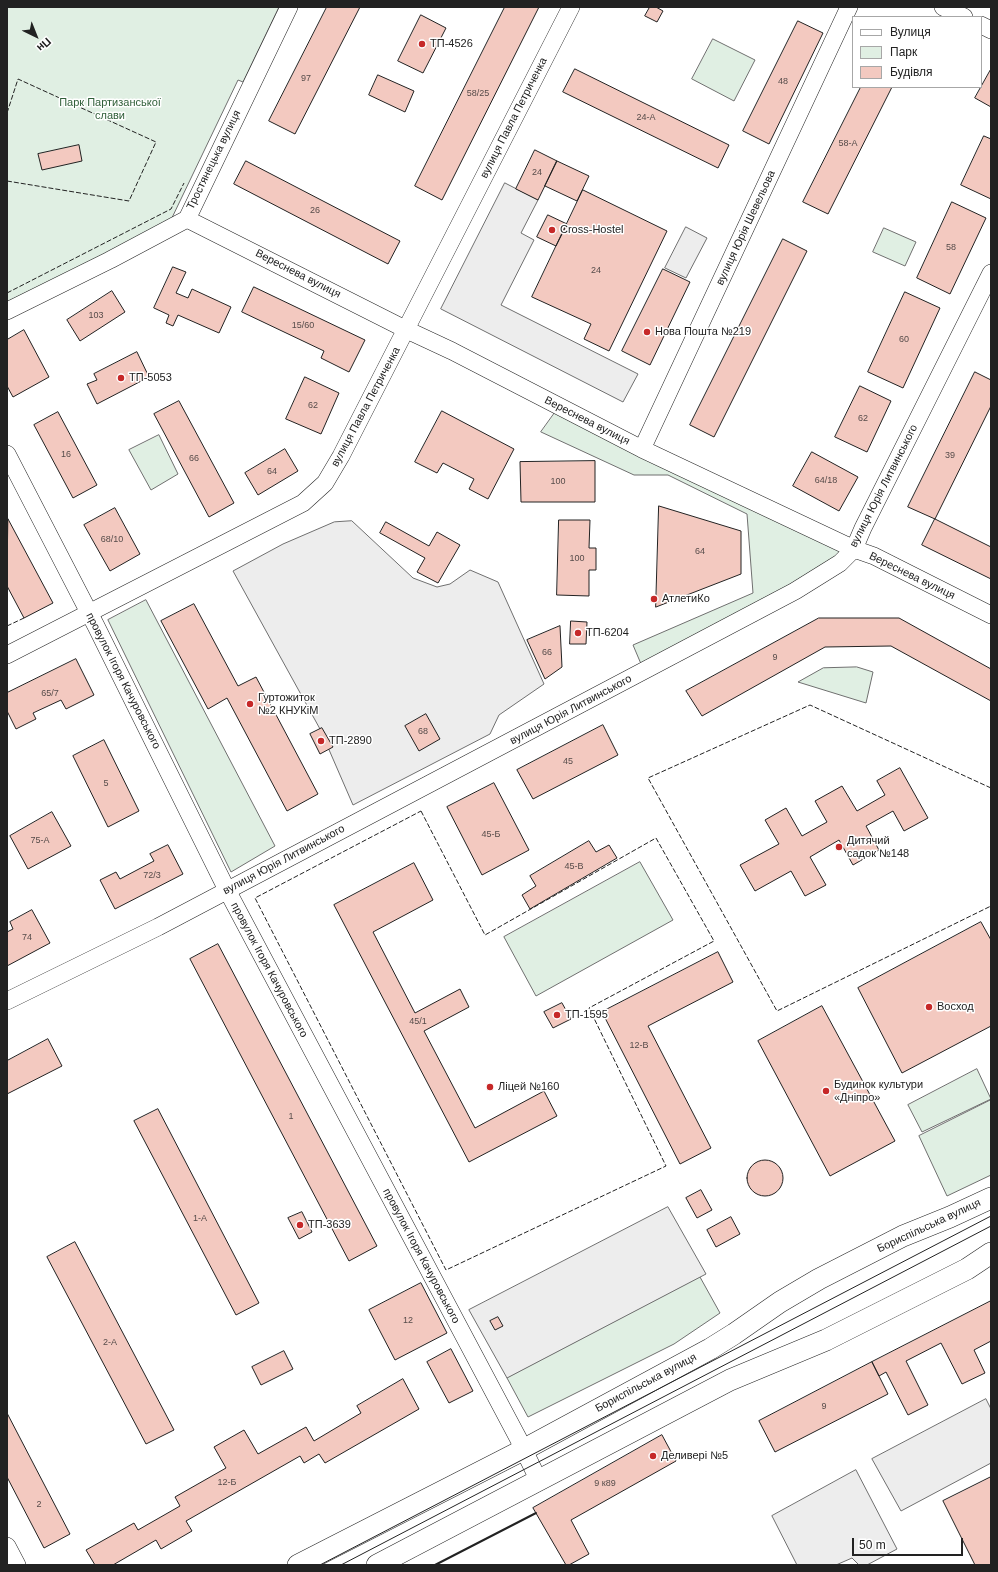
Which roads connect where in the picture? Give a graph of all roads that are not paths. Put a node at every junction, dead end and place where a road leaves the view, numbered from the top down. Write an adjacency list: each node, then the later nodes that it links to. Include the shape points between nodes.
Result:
1 (289, 7): 8 (street, Тростянецька вулиця)
2 (571, 7): 11 (street, вулиця Павла Петриченка)
3 (850, 7): 12 (street, вулиця Юрія Шевельова)
4 (943, 7): 5 (street)
5 (962, 16)
6 (982, 26): 7 (street)
7 (991, 30)
8 (186, 218): 10 (street, Тростянецька вулиця, via 110,260); 11 (street, Вереснева вулиця)
9 (991, 273): 14 (street, вулиця Юрія Литвинського)
10 (7, 311)
11 (407, 330): 12 (street, Вереснева вулиця); 15 (street, вулиця Павла Петриченка, via 342,456 325,483 303,503)
12 (642, 449): 14 (street, Вереснева вулиця)
13 (7, 454): 15 (street, провулок Ігоря Качуровського)
14 (854, 549): 16 (street, Вереснева вулиця, via 874,556); 18 (street, вулиця Юрія Литвинського, via 840,563 795,591)
15 (89, 613): 17 (street, вулиця Павла Петриченка); 18 (street, провулок Ігоря Качуровського)
16 (991, 615)
17 (7, 655)
18 (227, 890): 19 (street, вулиця Юрія Литвинського); 22 (street, провулок Ігоря Качуровського)
19 (7, 1001)
20 (991, 1198): 22 (main road, Бориспільська вулиця, via 903,1236 819,1279 710,1349)
21 (991, 1253): 23 (main road, via 968,1269 826,1340 730,1380)
22 (523, 1450): 23 (street, провулок Ігоря Качуровського); 26 (main road, Бориспільська вулиця)
23 (539, 1481): 27 (main road)
24 (7, 1546): 25 (street)
25 (17, 1565)
26 (298, 1565)
27 (377, 1565)

